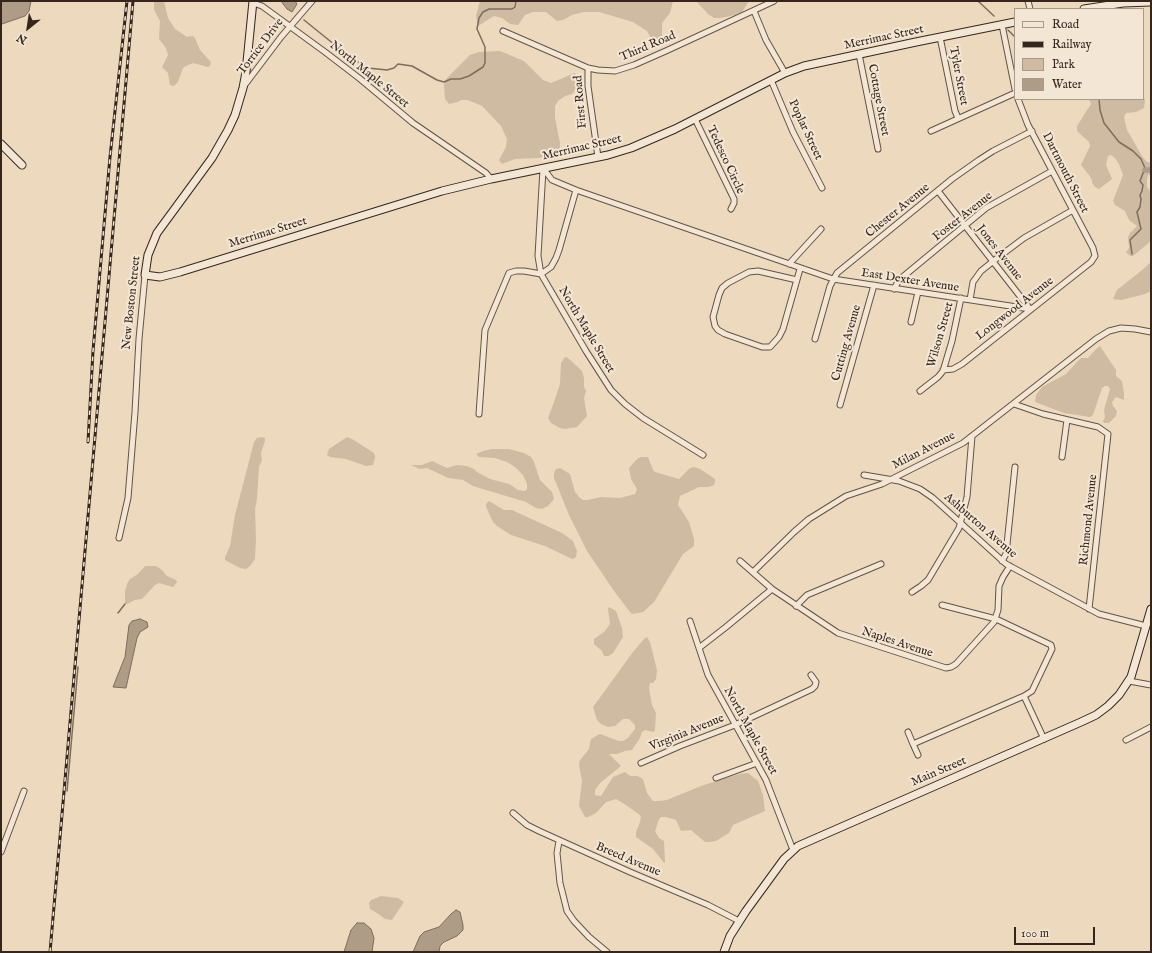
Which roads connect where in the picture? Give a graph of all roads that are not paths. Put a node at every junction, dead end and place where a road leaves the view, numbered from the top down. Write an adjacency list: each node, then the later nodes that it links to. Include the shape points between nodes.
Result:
1 (312, 1): 9 (street, Torrice Drive)
2 (774, 1): 6 (street, Third Road)
3 (253, 2): 9 (street, North Maple Street); 17 (main road, New Boston Street)
4 (1151, 2): 5 (main road)
5 (1087, 6)
6 (754, 11): 13 (street, Third Road, via 624,69 611,71); 14 (street, via 766,40)
7 (1014, 22): 8 (main road, Merrimac Street)
8 (1002, 25): 11 (main road, Merrimac Street); 16 (street)
9 (289, 27): 17 (street, Torrice Drive); 30 (street, North Maple Street, via 354,74 413,124 486,173)
10 (503, 31): 13 (street, Third Road)
11 (940, 37): 12 (main road, Merrimac Street); 20 (street, Tyler Street)
12 (859, 54): 14 (main road, Merrimac Street, via 804,66); 25 (street, Cottage Street)
13 (588, 68): 26 (street, First Road, via 589,100)
14 (785, 73): 15 (main road, Merrimac Street)
15 (771, 80): 21 (main road, Merrimac Street); 31 (street, Poplar Street, via 793,132)
16 (1014, 84)
17 (243, 88): 43 (main road, New Boston Street, via 235,115 222,141 203,172 153,239)
18 (1014, 93): 20 (street)
19 (1018, 100): 23 (street, Dartmouth Street)
20 (958, 118): 22 (street)
21 (695, 119): 26 (main road, Merrimac Street, via 638,146); 34 (street, Tedesco Circle, via 734,199)
22 (931, 131)
23 (1032, 132): 29 (street, Dartmouth Street); 33 (street, Chester Avenue, via 982,158)
24 (1, 144): 27 (main road)
25 (878, 149)
26 (598, 157): 28 (main road, Merrimac Street)
27 (22, 165)
28 (544, 168): 30 (main road, Merrimac Street); 32 (street, via 552,180); 42 (street, North Maple Street, via 538,240)
29 (1052, 171): 35 (street, Dartmouth Street); 36 (street, Foster Avenue, via 992,205)
30 (491, 179): 43 (main road, Merrimac Street, via 442,191 168,275)
31 (822, 188)
32 (576, 190): 40 (street, East Dexter Avenue); 42 (street, via 556,258 548,270)
33 (938, 191): 36 (street, Jones Avenue); 44 (street, Chester Avenue, via 839,271)
34 (731, 209)
35 (1073, 210): 38 (street, Dartmouth Street); 39 (street, via 1024,238)
36 (965, 226): 39 (street, Jones Avenue); 47 (street, Foster Avenue, via 899,280)
37 (821, 230): 40 (street)
38 (1095, 256): 51 (street, Longwood Avenue, via 1091,262)
39 (993, 261): 50 (street, via 973,281); 51 (street, Jones Avenue)
40 (789, 264): 41 (street, East Dexter Avenue)
41 (800, 269): 44 (street, East Dexter Avenue); 45 (street)
42 (541, 274): 59 (street, via 524,271 509,273 485,330); 62 (street, North Maple Street, via 611,390 643,418)
43 (145, 275): 68 (street, New Boston Street, via 128,498)
44 (833, 279): 46 (street, East Dexter Avenue); 54 (street, Chester Avenue)
45 (797, 280): 45 (street, via 783,329 770,346 762,347 725,334 715,326 713,317 719,295 728,283 758,270)
46 (874, 285): 47 (street, East Dexter Avenue); 58 (street, Cutting Avenue)
47 (894, 289): 48 (street, East Dexter Avenue)
48 (918, 292): 49 (street, East Dexter Avenue); 52 (street)
49 (962, 298): 50 (street, East Dexter Avenue); 55 (street, Wilson Street)
50 (970, 300): 51 (street, East Dexter Avenue)
51 (1030, 309): 55 (street, Longwood Avenue, via 959,366)
52 (911, 322)
53 (1151, 332): 57 (street, Milan Avenue, via 1122,328 1099,336)
54 (815, 339)
55 (943, 370): 56 (street, Wilson Street)
56 (920, 391)
57 (1014, 404): 60 (street); 61 (street, Milan Avenue)
58 (840, 405)
59 (479, 414)
60 (1067, 420): 63 (street); 79 (street, Richmond Avenue, via 1098,427 1107,432 1108,436)
61 (972, 436): 66 (street, Milan Avenue, via 947,452); 67 (street, via 967,497)
62 (703, 455)
63 (1062, 457)
64 (1015, 467): 70 (street, via 1006,554)
65 (864, 475): 66 (street, Ashburton Avenue)
66 (891, 480): 67 (street, Ashburton Avenue, via 907,483 925,492); 73 (street, Milan Avenue, via 850,494 813,516)
67 (961, 524): 70 (street, Ashburton Avenue); 75 (street, via 930,576 923,585)
68 (120, 538)
69 (740, 561): 73 (street, Naples Avenue)
70 (1002, 561): 72 (street, Ashburton Avenue)
71 (881, 564): 77 (street, via 807,595)
72 (1010, 566): 79 (street, Ashburton Avenue); 80 (street, via 999,586)
73 (754, 572): 74 (street, Naples Avenue)
74 (772, 589): 77 (street, Naples Avenue); 83 (street)
75 (912, 592)
76 (942, 605): 80 (street)
77 (796, 606): 80 (street, Naples Avenue, via 843,636 946,668 956,664)
78 (1151, 609): 82 (main road, Main Street)
79 (1089, 610): 82 (street, Ashburton Avenue, via 1110,618)
80 (996, 619): 87 (street, via 1052,646 1032,691)
81 (690, 621): 83 (street, North Maple Street)
82 (1146, 626): 85 (main road, Main Street)
83 (699, 648): 88 (street, North Maple Street, via 711,680)
84 (811, 675): 88 (street, Virginia Avenue, via 816,682 812,689)
85 (1128, 681): 86 (street); 91 (main road, Main Street, via 1119,695 1089,719)
86 (1151, 685)
87 (1024, 696): 91 (street); 93 (street)
88 (735, 725): 95 (street, Virginia Avenue); 96 (street, North Maple Street)
89 (1151, 727): 92 (street)
90 (908, 732): 93 (street)
91 (1044, 738): 101 (main road, Main Street, via 805,842)
92 (1126, 740)
93 (913, 744): 94 (street)
94 (918, 755)
95 (641, 763)
96 (757, 763): 97 (street); 101 (street, North Maple Street)
97 (716, 778)
98 (24, 791): 102 (street)
99 (513, 813): 100 (street, Breed Avenue, via 530,826)
100 (559, 841): 103 (street, Breed Avenue, via 708,905); 104 (street, via 557,853 567,911)
101 (793, 850): 103 (main road, Main Street, via 781,862)
102 (1, 852)
103 (739, 921): 105 (main road, Main Street)
104 (607, 952)
105 (724, 952)

